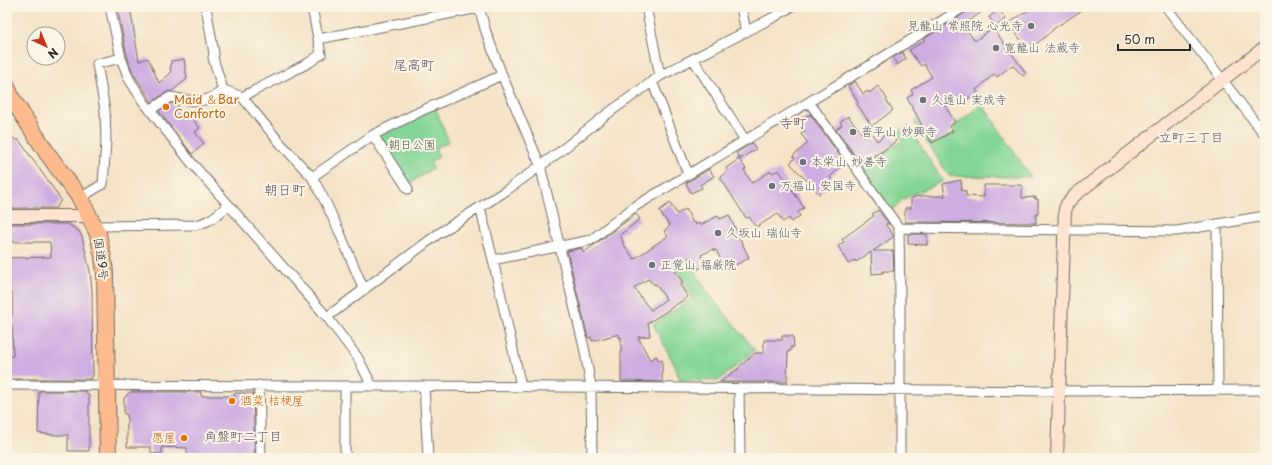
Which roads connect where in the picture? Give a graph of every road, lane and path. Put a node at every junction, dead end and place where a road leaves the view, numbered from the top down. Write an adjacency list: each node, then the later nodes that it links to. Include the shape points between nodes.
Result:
1 (110, 7): 13 (street)
2 (206, 7): 19 (street, via 213,58)
3 (312, 7): 11 (street)
4 (479, 7): 11 (street); 15 (street)
5 (646, 7): 16 (street)
6 (741, 7): 10 (street)
7 (791, 7): 10 (street)
8 (964, 7): 21 (street)
9 (1166, 7): 17 (street)
10 (746, 32): 14 (street)
11 (318, 38): 20 (street, via 321,54)
12 (1265, 47): 17 (street)
13 (121, 58): 22 (street, via 129,79); 30 (street, via 97,64 106,142 103,184)
14 (693, 59): 16 (street); 25 (street)
15 (502, 75): 24 (street, via 421,111); 26 (street)
16 (656, 79): 26 (street); 27 (street)
17 (1222, 80): 23 (street); 38 (street, via 1075,195 1065,209)
18 (7, 86): 30 (highway, 国道9号, via 11,97 47,153)
19 (223, 90): 20 (street); 22 (street, via 214,98 204,100 170,97)
20 (242, 97): 28 (street)
21 (810, 102): 25 (street); 37 (street)
22 (150, 110): 31 (street)
23 (1265, 135)
24 (374, 136): 28 (street); 29 (street)
25 (745, 140): 27 (street)
26 (540, 165): 32 (street); 39 (street)
27 (688, 174): 39 (street, via 634,207 591,240)
28 (312, 177): 41 (street, via 339,230)
29 (408, 189)
30 (80, 198): 35 (highway, 国道9号)
31 (229, 205): 35 (street, via 204,224); 42 (street)
32 (480, 207): 40 (street); 41 (street, via 438,234)
33 (7, 216): 35 (street)
34 (1265, 216): 36 (street)
35 (92, 221): 44 (highway, 国道9号, via 98,234 105,273)
36 (1217, 224): 38 (street, via 1177,231); 53 (street)
37 (899, 228): 38 (street); 52 (street)
38 (1065, 229): 55 (street)
39 (559, 247): 40 (street); 50 (street)
40 (493, 260): 49 (street)
41 (364, 290): 42 (street)
42 (327, 317): 47 (street, via 358,358)
43 (7, 385): 44 (street)
44 (107, 385): 45 (street); 56 (highway, 国道9号)
45 (259, 385): 46 (street); 57 (street)
46 (345, 386): 47 (street); 58 (street)
47 (372, 386): 48 (street)
48 (424, 386): 49 (street); 59 (street)
49 (520, 386): 50 (street)
50 (591, 386): 51 (street); 60 (street)
51 (739, 388): 52 (street); 61 (street)
52 (900, 389): 55 (street); 62 (street)
53 (1218, 390): 54 (street); 55 (street)
54 (1265, 390)
55 (1059, 391): 63 (street)
56 (108, 458)
57 (261, 458)
58 (345, 458)
59 (428, 458)
60 (592, 458)
61 (740, 458)
62 (900, 458)
63 (1057, 458)

